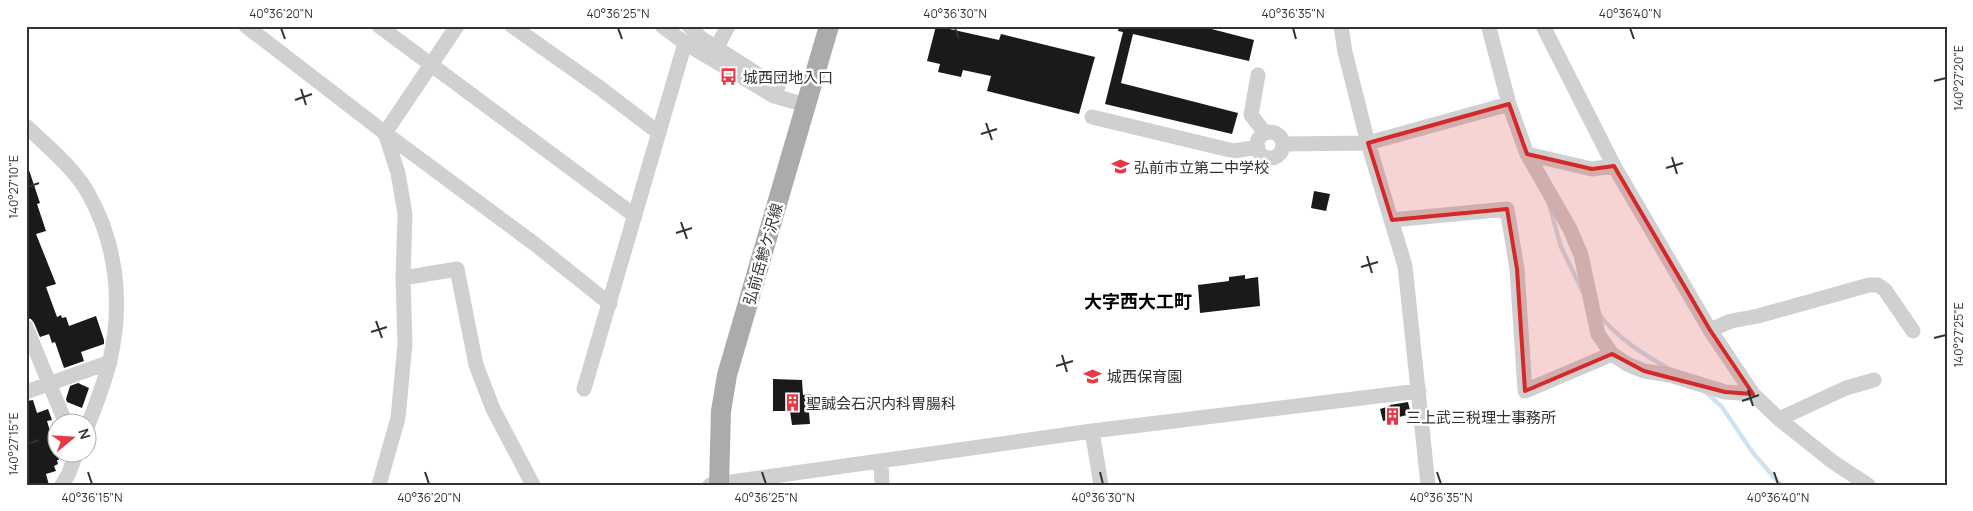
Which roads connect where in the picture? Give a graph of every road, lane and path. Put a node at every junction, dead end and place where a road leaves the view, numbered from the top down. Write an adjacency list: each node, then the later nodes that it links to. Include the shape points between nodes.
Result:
1 (246, 26): 20 (street)
2 (379, 26): 14 (street)
3 (457, 26): 14 (street)
4 (512, 26): 21 (street)
5 (662, 26): 12 (street)
6 (689, 26): 13 (street)
7 (728, 26): 13 (street)
8 (829, 26): 17 (main road, 弘前岳鰺ケ沢線)
9 (1341, 26): 23 (street)
10 (1543, 26): 27 (street)
11 (1489, 28): 16 (street)
12 (685, 43): 17 (street, via 774,96); 21 (street)
13 (717, 47): 17 (street)
14 (430, 63): 20 (street); 28 (street)
15 (1258, 76): 22 (street, via 1251,115)
16 (1508, 104): 23 (street); 26 (street)
17 (806, 106): 50 (main road, 弘前岳鰺ケ沢線, via 727,375)
18 (1092, 117): 25 (street, via 1234,151)
19 (26, 126): 36 (street, via 61,159 88,192 109,242 117,287 116,329)
20 (385, 133): 30 (street, via 398,173 405,214); 31 (street)
21 (659, 133): 28 (street)
22 (1265, 133): 24 (street, via 1277,134); 25 (street, via 1259,139)
23 (1368, 142): 24 (street); 29 (street)
24 (1283, 144): 25 (street, via 1281,152 1274,157 1266,157)
25 (1258, 147)
26 (1527, 154): 27 (street, via 1592,169); 35 (street, via 1582,254 1598,334)
27 (1614, 166): 33 (street)
28 (635, 216): 31 (street)
29 (1392, 220): 35 (street, via 1507,209 1517,269 1524,391); 40 (street, via 1405,266)
30 (403, 278): 52 (street, via 405,344 398,418); 53 (street, via 457,269 476,366 493,409)
31 (610, 304): 39 (street)
32 (26, 327): 38 (street)
33 (1710, 330): 34 (street, via 1731,321 1878,285 1885,290); 42 (street)
34 (1913, 331)
35 (1612, 354): 42 (street, via 1644,372 1670,375 1725,392)
36 (110, 362): 38 (street); 44 (street)
37 (1874, 380): 45 (street, via 1846,388)
38 (49, 384): 41 (street); 43 (street)
39 (584, 389)
40 (1419, 391): 46 (street); 56 (street)
41 (26, 392)
42 (1753, 394): 45 (street)
43 (62, 414)
44 (92, 414)
45 (1779, 419): 57 (street)
46 (1092, 431): 47 (street); 55 (street)
47 (880, 461): 49 (street); 54 (street)
48 (72, 464): 51 (street)
49 (822, 477): 50 (street)
50 (716, 484)
51 (62, 485)
52 (379, 485)
53 (533, 485)
54 (882, 485)
55 (1100, 485)
56 (1428, 485)
57 (1868, 485)

